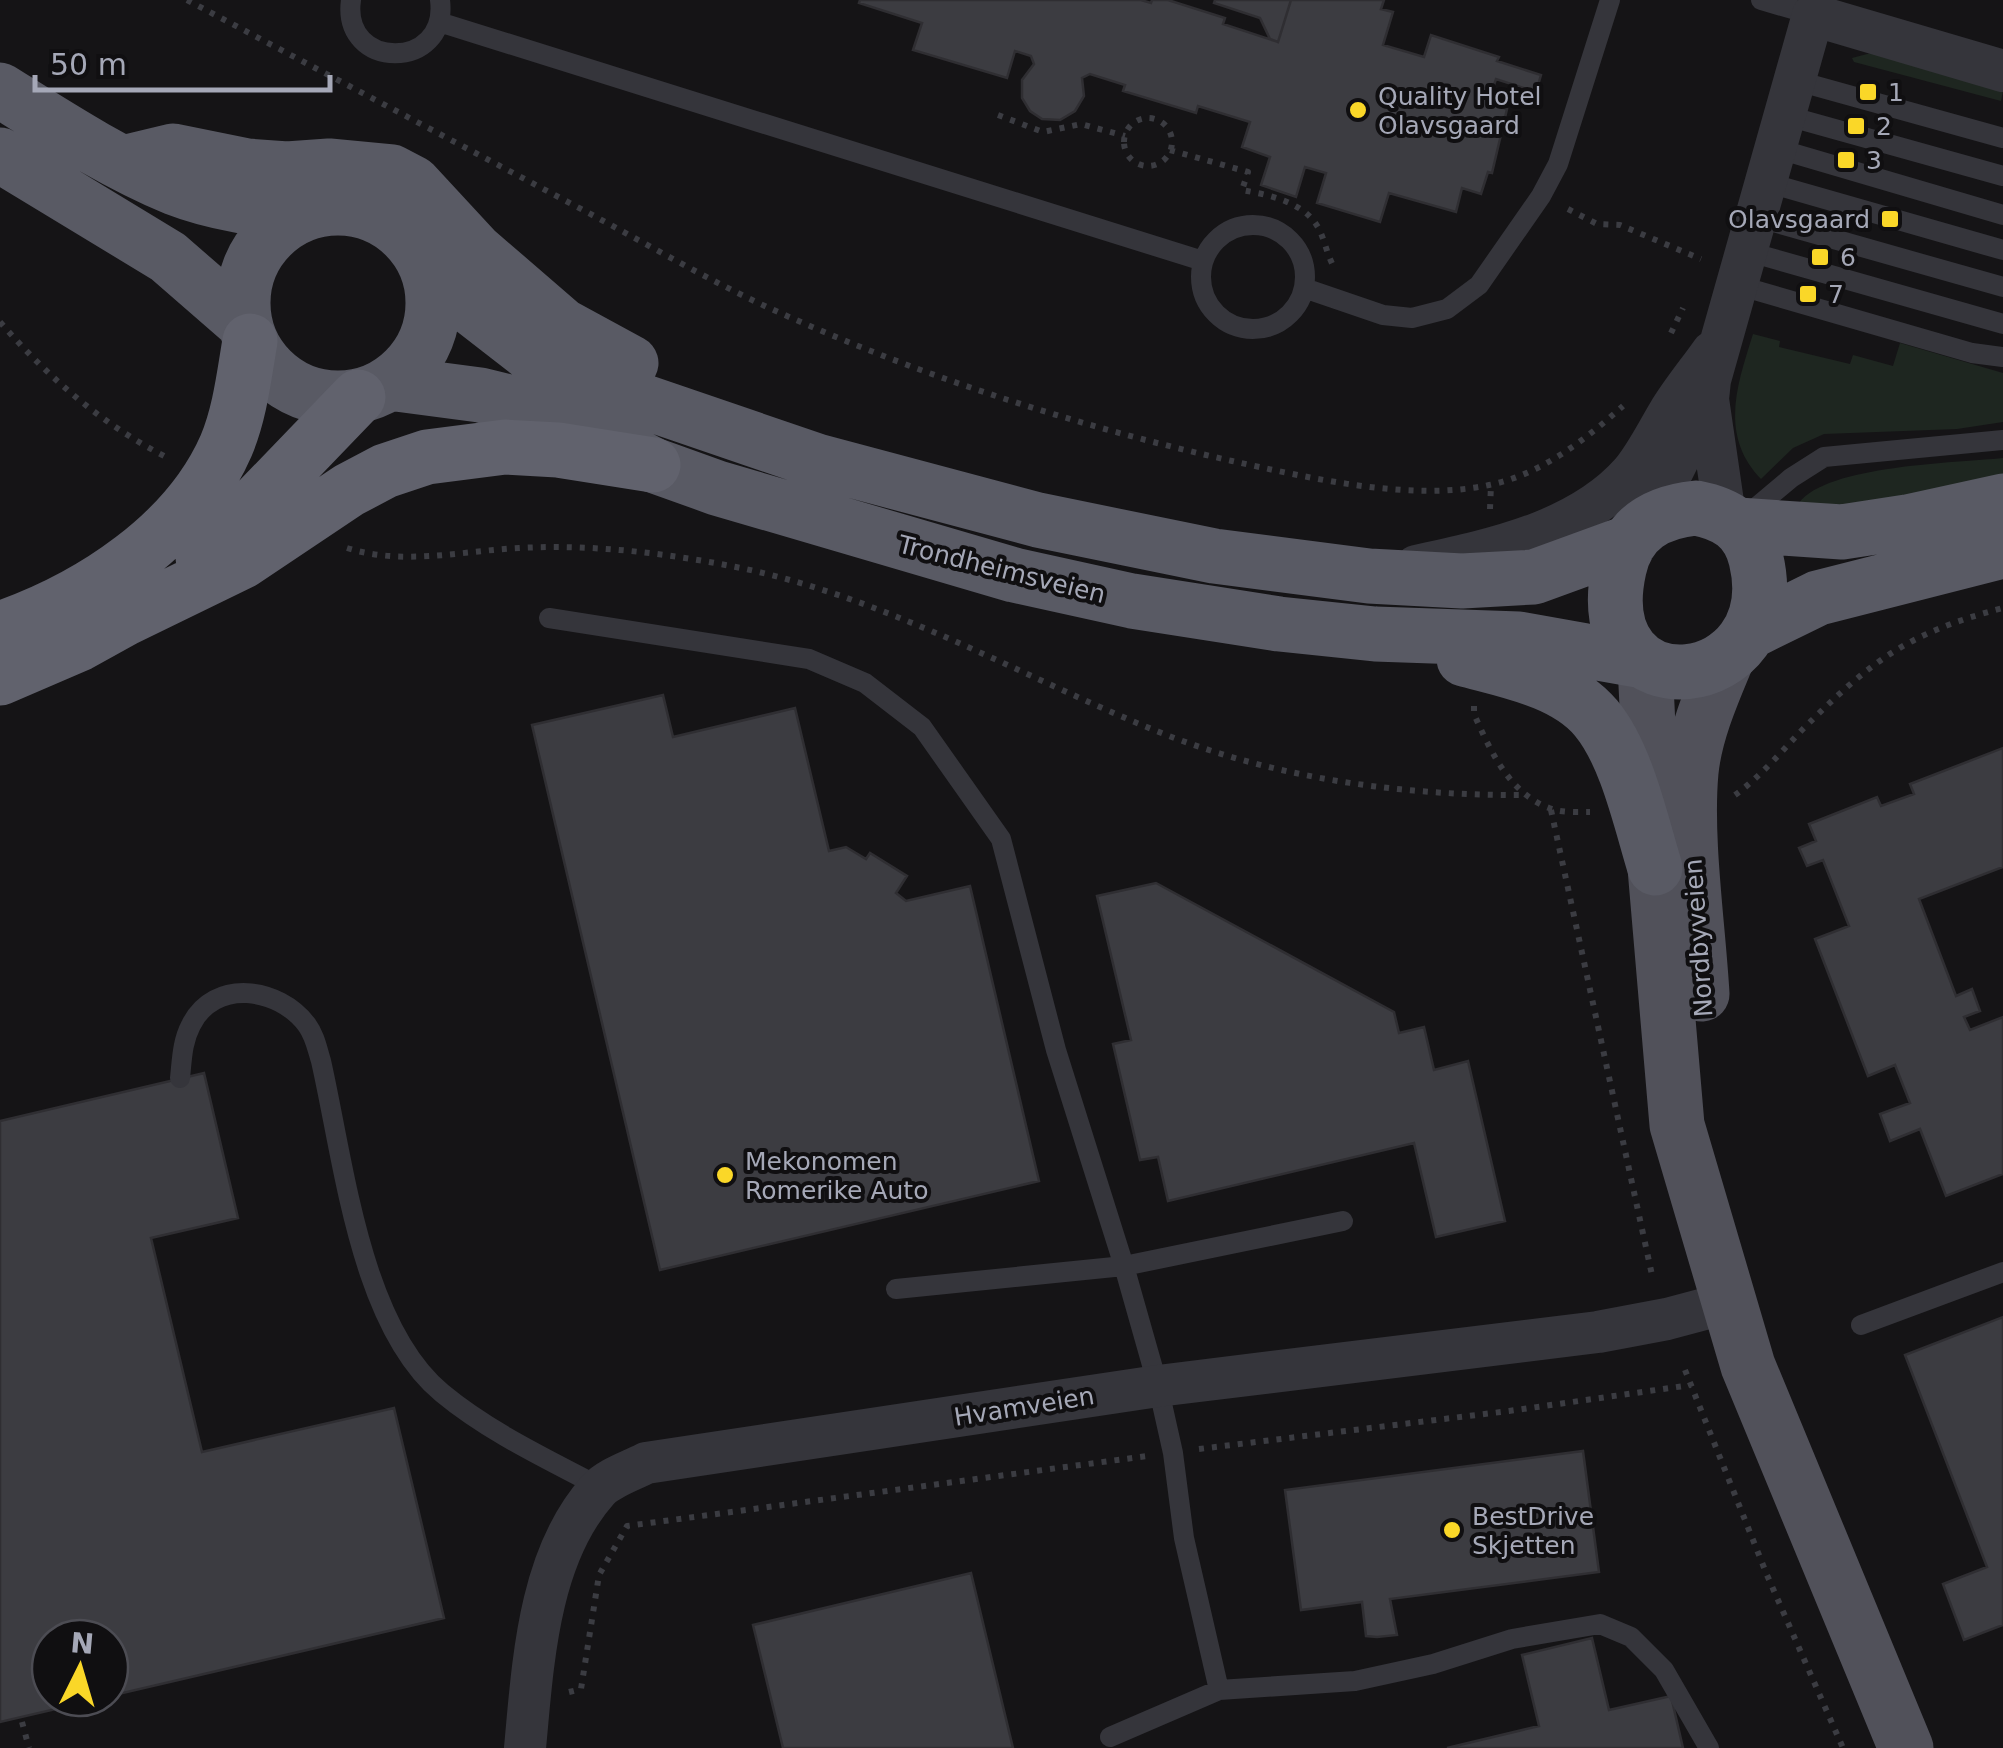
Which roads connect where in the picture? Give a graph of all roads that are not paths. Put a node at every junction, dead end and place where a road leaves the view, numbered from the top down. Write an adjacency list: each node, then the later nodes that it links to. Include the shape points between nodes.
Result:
1 (351, 0): 4 (lane, via 354,28 387,54 414,50 433,34)
2 (1610, 0): 19 (lane, via 1558,164 1479,285 1447,309 1412,318 1382,315)
3 (1761, 0): 5 (lane)
4 (440, 11): 16 (lane)
5 (1813, 15): 6 (street); 12 (street)
6 (2003, 71)
7 (0, 90): 10 (highway)
8 (2003, 138): 12 (lane)
9 (0, 155): 21 (highway, via 168,257)
10 (123, 163): 13 (highway, via 215,200); 26 (highway, via 173,150 247,166 392,172 413,183 476,250 564,326 677,382)
11 (2003, 176): 12 (lane)
12 (1765, 183): 14 (lane); 15 (lane); 18 (lane); 20 (lane); 22 (street); 23 (lane, via 1972,353)
13 (303, 214): 17 (highway, via 342,208 380,217 410,241); 21 (highway, via 283,225 253,259 242,302)
14 (2003, 214)
15 (2003, 250)
16 (1203, 261): 19 (lane, via 1228,231 1272,228 1296,247); 19 (lane, via 1207,302 1239,327 1267,327 1289,315)
17 (430, 275): 24 (highway, via 434,300 427,336 408,368); 26 (highway, via 528,352)
18 (2003, 287)
19 (1304, 288)
20 (2003, 324)
21 (248, 333): 24 (highway, via 261,360 294,388 337,399); 36 (highway, via 242,392 227,442 194,499 166,531 90,588)
22 (1718, 344): 25 (street); 33 (street, via 1632,471 1595,504 1492,548)
23 (2003, 357)
24 (374, 390): 28 (highway, Trondheimsveien, via 480,395 517,404 570,422); 34 (highway, via 221,542)
25 (1708, 399): 30 (street); 31 (street)
26 (732, 433): 33 (highway, via 1094,532)
27 (2003, 440): 30 (lane, via 1824,457)
28 (654, 466): 34 (highway, via 505,447 427,457 349,490 244,561); 37 (highway, Trondheimsveien, via 1014,575 1206,614)
29 (2003, 501): 30 (highway, via 1842,532)
30 (1732, 520): 31 (highway, via 1696,508); 38 (highway, via 1758,567 1759,602)
31 (1640, 531): 33 (highway, via 1534,577); 39 (highway, via 1620,565 1616,605 1626,643)
32 (2003, 551): 38 (highway, via 1818,598)
33 (1369, 576)
34 (126, 618): 40 (highway)
35 (549, 618): 45 (lane, via 809,658 866,683 922,727 1002,839 1056,1050)
36 (0, 629)
37 (1374, 634): 39 (highway, Trondheimsveien, via 1519,639); 41 (highway, via 1525,676 1578,702 1613,746)
38 (1740, 643): 39 (highway, via 1697,670 1658,670); 44 (main road, Nordbyveien, via 1696,744 1690,796)
39 (1641, 662): 41 (main road, Nordbyveien)
40 (0, 678)
41 (1655, 868): 44 (main road, Nordbyveien, via 1678,1125)
42 (180, 1078): 51 (lane, via 190,1026 225,996 272,996 299,1015 314,1037 379,1304 396,1337 442,1393)
43 (1344, 1220): 45 (lane)
44 (1707, 1227): 48 (main road, Nordbyveien)
45 (1124, 1266): 47 (lane); 50 (lane)
46 (2003, 1272): 49 (lane)
47 (896, 1289)
48 (1727, 1303): 50 (street, Hvamveien, via 1581,1334); 56 (main road, Nordbyveien)
49 (1862, 1325)
50 (1158, 1386): 51 (street, Hvamveien, via 646,1463); 52 (lane)
51 (600, 1487): 54 (street, Hvamveien, via 566,1537 543,1608)
52 (1219, 1690): 53 (lane); 55 (lane, via 1355,1680 1600,1624 1631,1637 1664,1670)
53 (1110, 1737)
54 (525, 1748)
55 (1710, 1748)
56 (1906, 1748)

